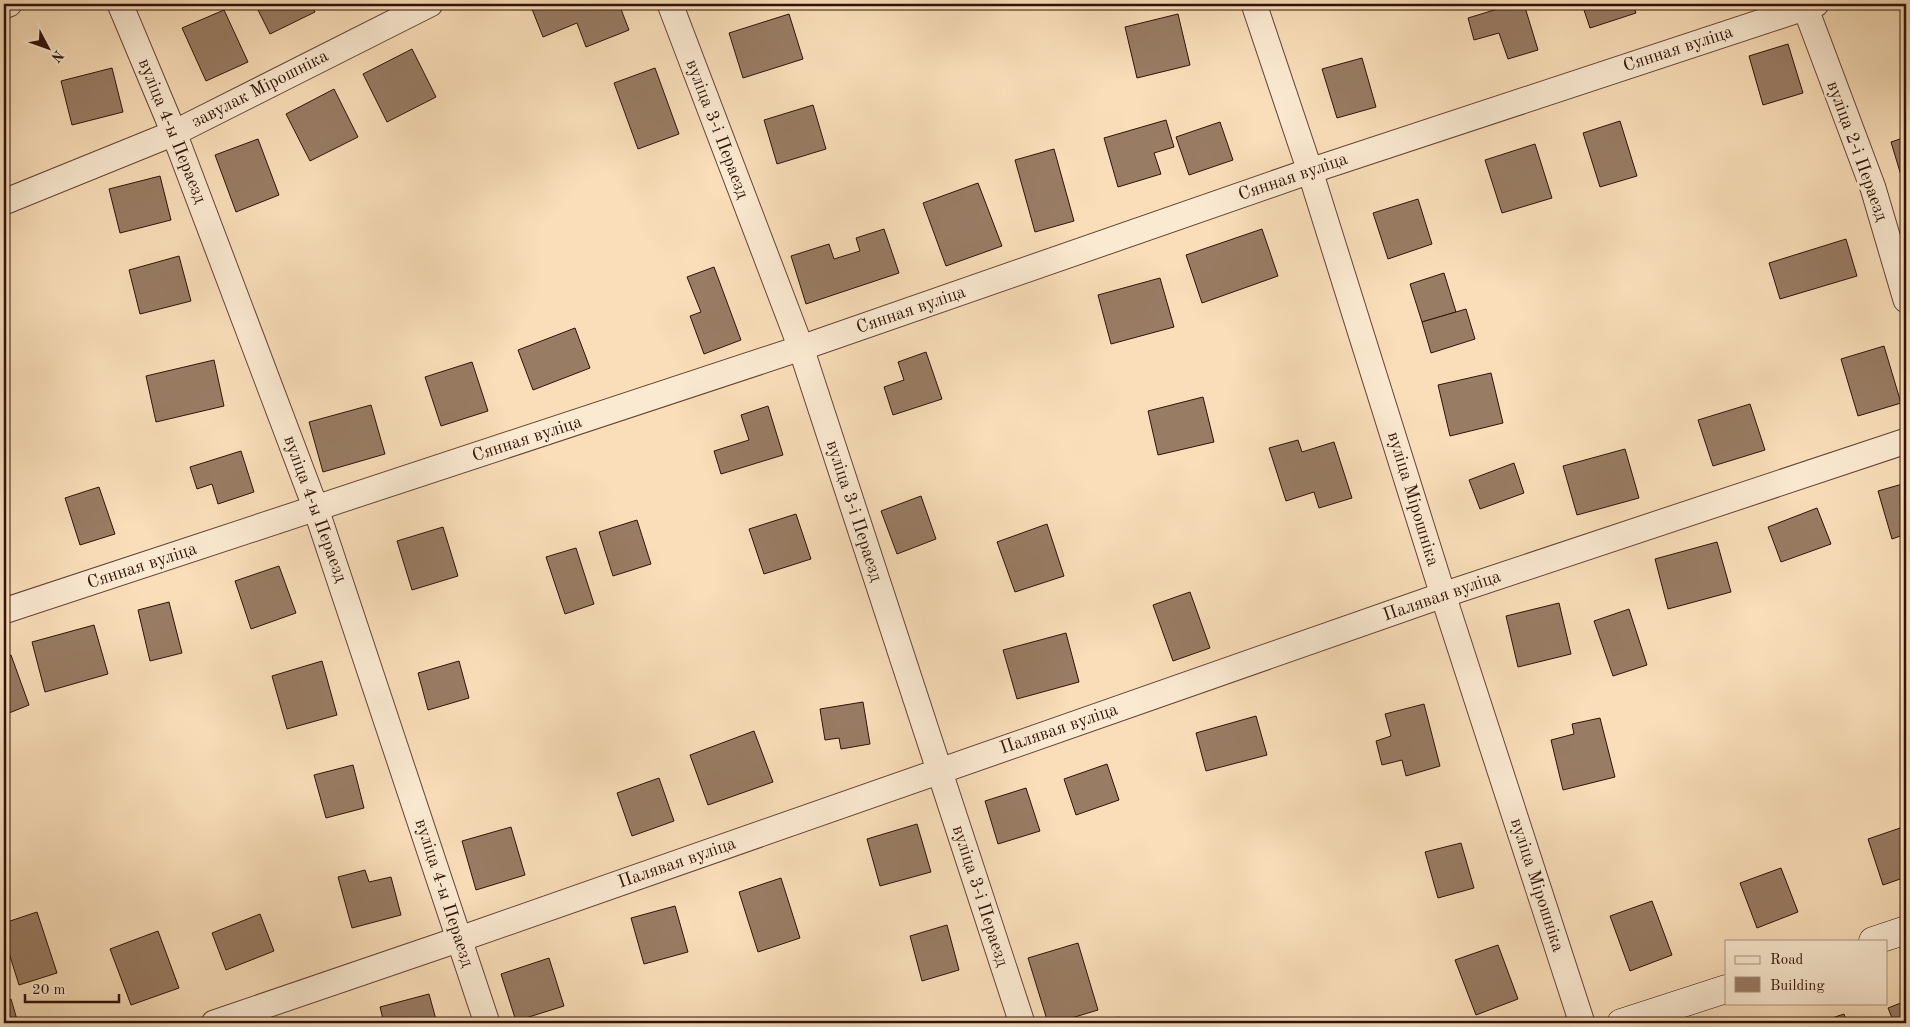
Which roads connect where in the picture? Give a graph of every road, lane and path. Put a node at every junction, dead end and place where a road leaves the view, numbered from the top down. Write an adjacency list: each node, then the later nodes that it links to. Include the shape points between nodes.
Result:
1 (9, 4): 7 (street)
2 (120, 4): 8 (street, вуліца 4-ы Пераезд)
3 (430, 4): 8 (street, завулак Мірошніка)
4 (670, 4): 12 (street, вуліца 3-і Пераезд)
5 (1254, 4): 9 (street, вуліца Мірошніка)
6 (1808, 5): 9 (street, Сянная вуліца); 11 (street, вуліца 2-і Пераезд, via 1873,188)
7 (4, 6)
8 (174, 133): 10 (street, завулак Мірошніка); 14 (street, вуліца 4-ы Пераезд)
9 (1310, 171): 12 (street, Сянная вуліца); 15 (street, вуліца Мірошніка)
10 (4, 202)
11 (1906, 300)
12 (800, 348): 14 (street, Сянная вуліца); 17 (street, вуліца 3-і Пераезд)
13 (1906, 441): 15 (street, Палявая вуліца)
14 (316, 509): 16 (street, Сянная вуліца); 19 (street, вуліца 4-ы Пераезд)
15 (1443, 594): 17 (street, Палявая вуліца); 25 (street, вуліца Мірошніка)
16 (4, 611)
17 (939, 772): 19 (street, Палявая вуліца); 24 (street, вуліца 3-і Пераезд)
18 (1906, 930): 20 (main road)
19 (460, 939): 22 (street, Палявая вуліца); 23 (street, вуліца 4-ы Пераезд)
20 (1876, 940)
21 (1725, 989): 26 (main road)
22 (214, 1023)
23 (487, 1023)
24 (1022, 1023)
25 (1582, 1023)
26 (1621, 1023)

